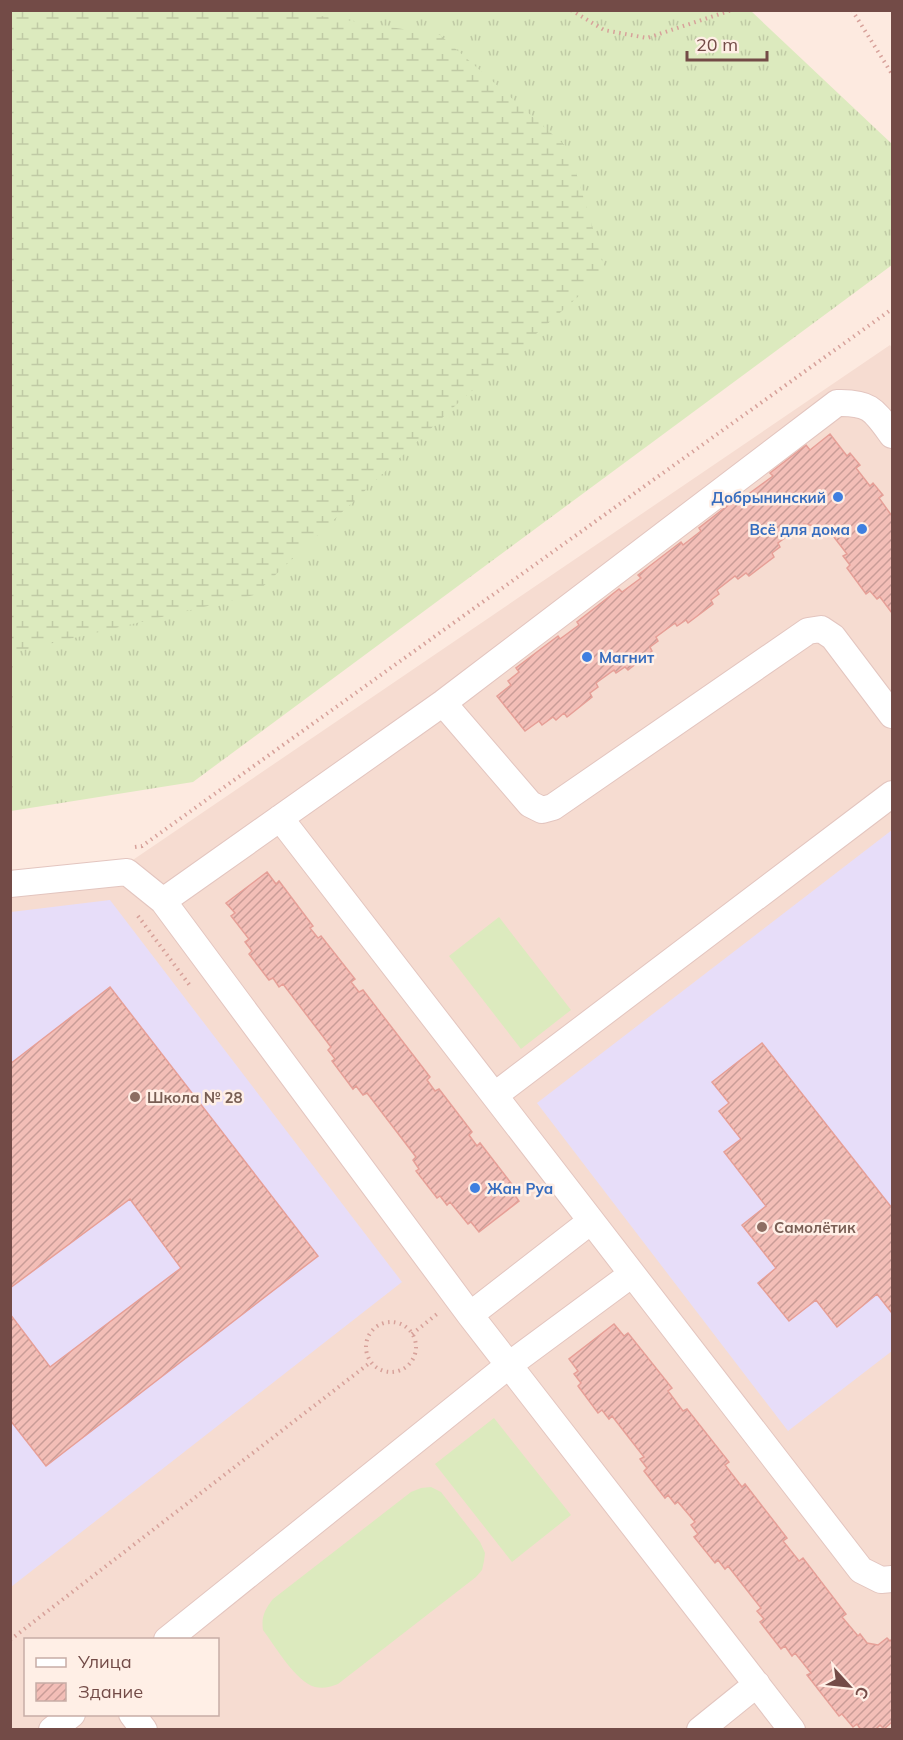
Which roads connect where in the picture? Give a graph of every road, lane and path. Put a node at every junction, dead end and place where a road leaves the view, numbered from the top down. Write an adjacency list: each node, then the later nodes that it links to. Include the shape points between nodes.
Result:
1 (571, 10): 2 (path, via 604,30 647,38)
2 (732, 10)
3 (852, 10): 4 (path)
4 (892, 74)
5 (892, 309): 11 (path)
6 (892, 435): 7 (street, via 878,415 859,402 837,403)
7 (443, 703): 8 (street, via 530,804 542,810 553,807 808,631 821,629 833,637); 10 (street)
8 (892, 715)
9 (892, 794): 16 (street)
10 (280, 818): 13 (street); 16 (street)
11 (142, 846)
12 (10, 884): 13 (street, via 127,873)
13 (163, 901): 19 (street)
14 (133, 910): 15 (path)
15 (196, 994)
16 (495, 1095): 17 (street)
17 (591, 1221): 18 (street); 19 (street)
18 (632, 1274): 22 (street); 23 (street, via 861,1570 881,1580)
19 (464, 1306): 20 (path); 22 (street)
20 (412, 1334): 21 (path, via 416,1352 408,1366 393,1372); 21 (path, via 394,1323 378,1326 366,1346)
21 (371, 1362): 25 (path)
22 (509, 1365): 24 (street); 26 (street)
23 (892, 1579)
24 (169, 1638)
25 (10, 1640)
26 (757, 1684): 31 (street); 32 (street)
27 (70, 1716): 29 (street)
28 (134, 1716): 30 (street)
29 (52, 1730)
30 (144, 1730)
31 (700, 1730)
32 (792, 1730)

